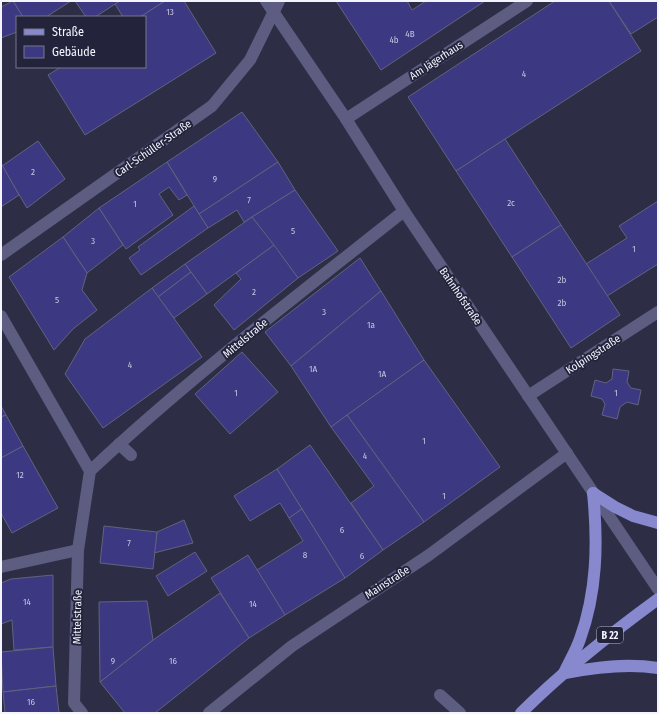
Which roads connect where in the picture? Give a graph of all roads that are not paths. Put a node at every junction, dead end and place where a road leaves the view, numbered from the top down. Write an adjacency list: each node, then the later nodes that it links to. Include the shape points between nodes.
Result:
1 (266, 1): 4 (street, Bahnhofstraße)
2 (279, 1): 4 (street, Carl-Schüller-Straße)
3 (527, 1): 5 (street, Am Jägerhaus)
4 (274, 13): 5 (street, Bahnhofstraße); 7 (street, Carl-Schüller-Straße, via 250,60 212,106)
5 (346, 119): 6 (street, Bahnhofstraße)
6 (404, 211): 10 (street, Bahnhofstraße); 11 (street, Mittelstraße, via 269,317)
7 (1, 255)
8 (658, 312): 10 (street, Kolpingstraße)
9 (1, 316): 14 (street)
10 (528, 396): 12 (street, Bahnhofstraße)
11 (119, 444): 13 (street); 14 (street, Mittelstraße)
12 (567, 453): 15 (street, Bahnhofstraße); 25 (street, Mainstraße, via 429,554 292,646)
13 (131, 455)
14 (90, 471): 17 (street, Mittelstraße)
15 (593, 493): 16 (main road, via 633,516); 19 (street, Bahnhofstraße); 22 (main road, via 596,522 593,588 580,640)
16 (658, 523)
17 (78, 550): 18 (street); 24 (street, Mittelstraße, via 74,703)
18 (1, 566)
19 (658, 589)
20 (658, 599): 22 (main road, B 22)
21 (658, 668): 22 (main road, via 642,665 597,667)
22 (564, 673): 27 (main road, B 22)
23 (440, 695): 26 (street)
24 (82, 713)
25 (209, 713)
26 (460, 713)
27 (521, 713)

